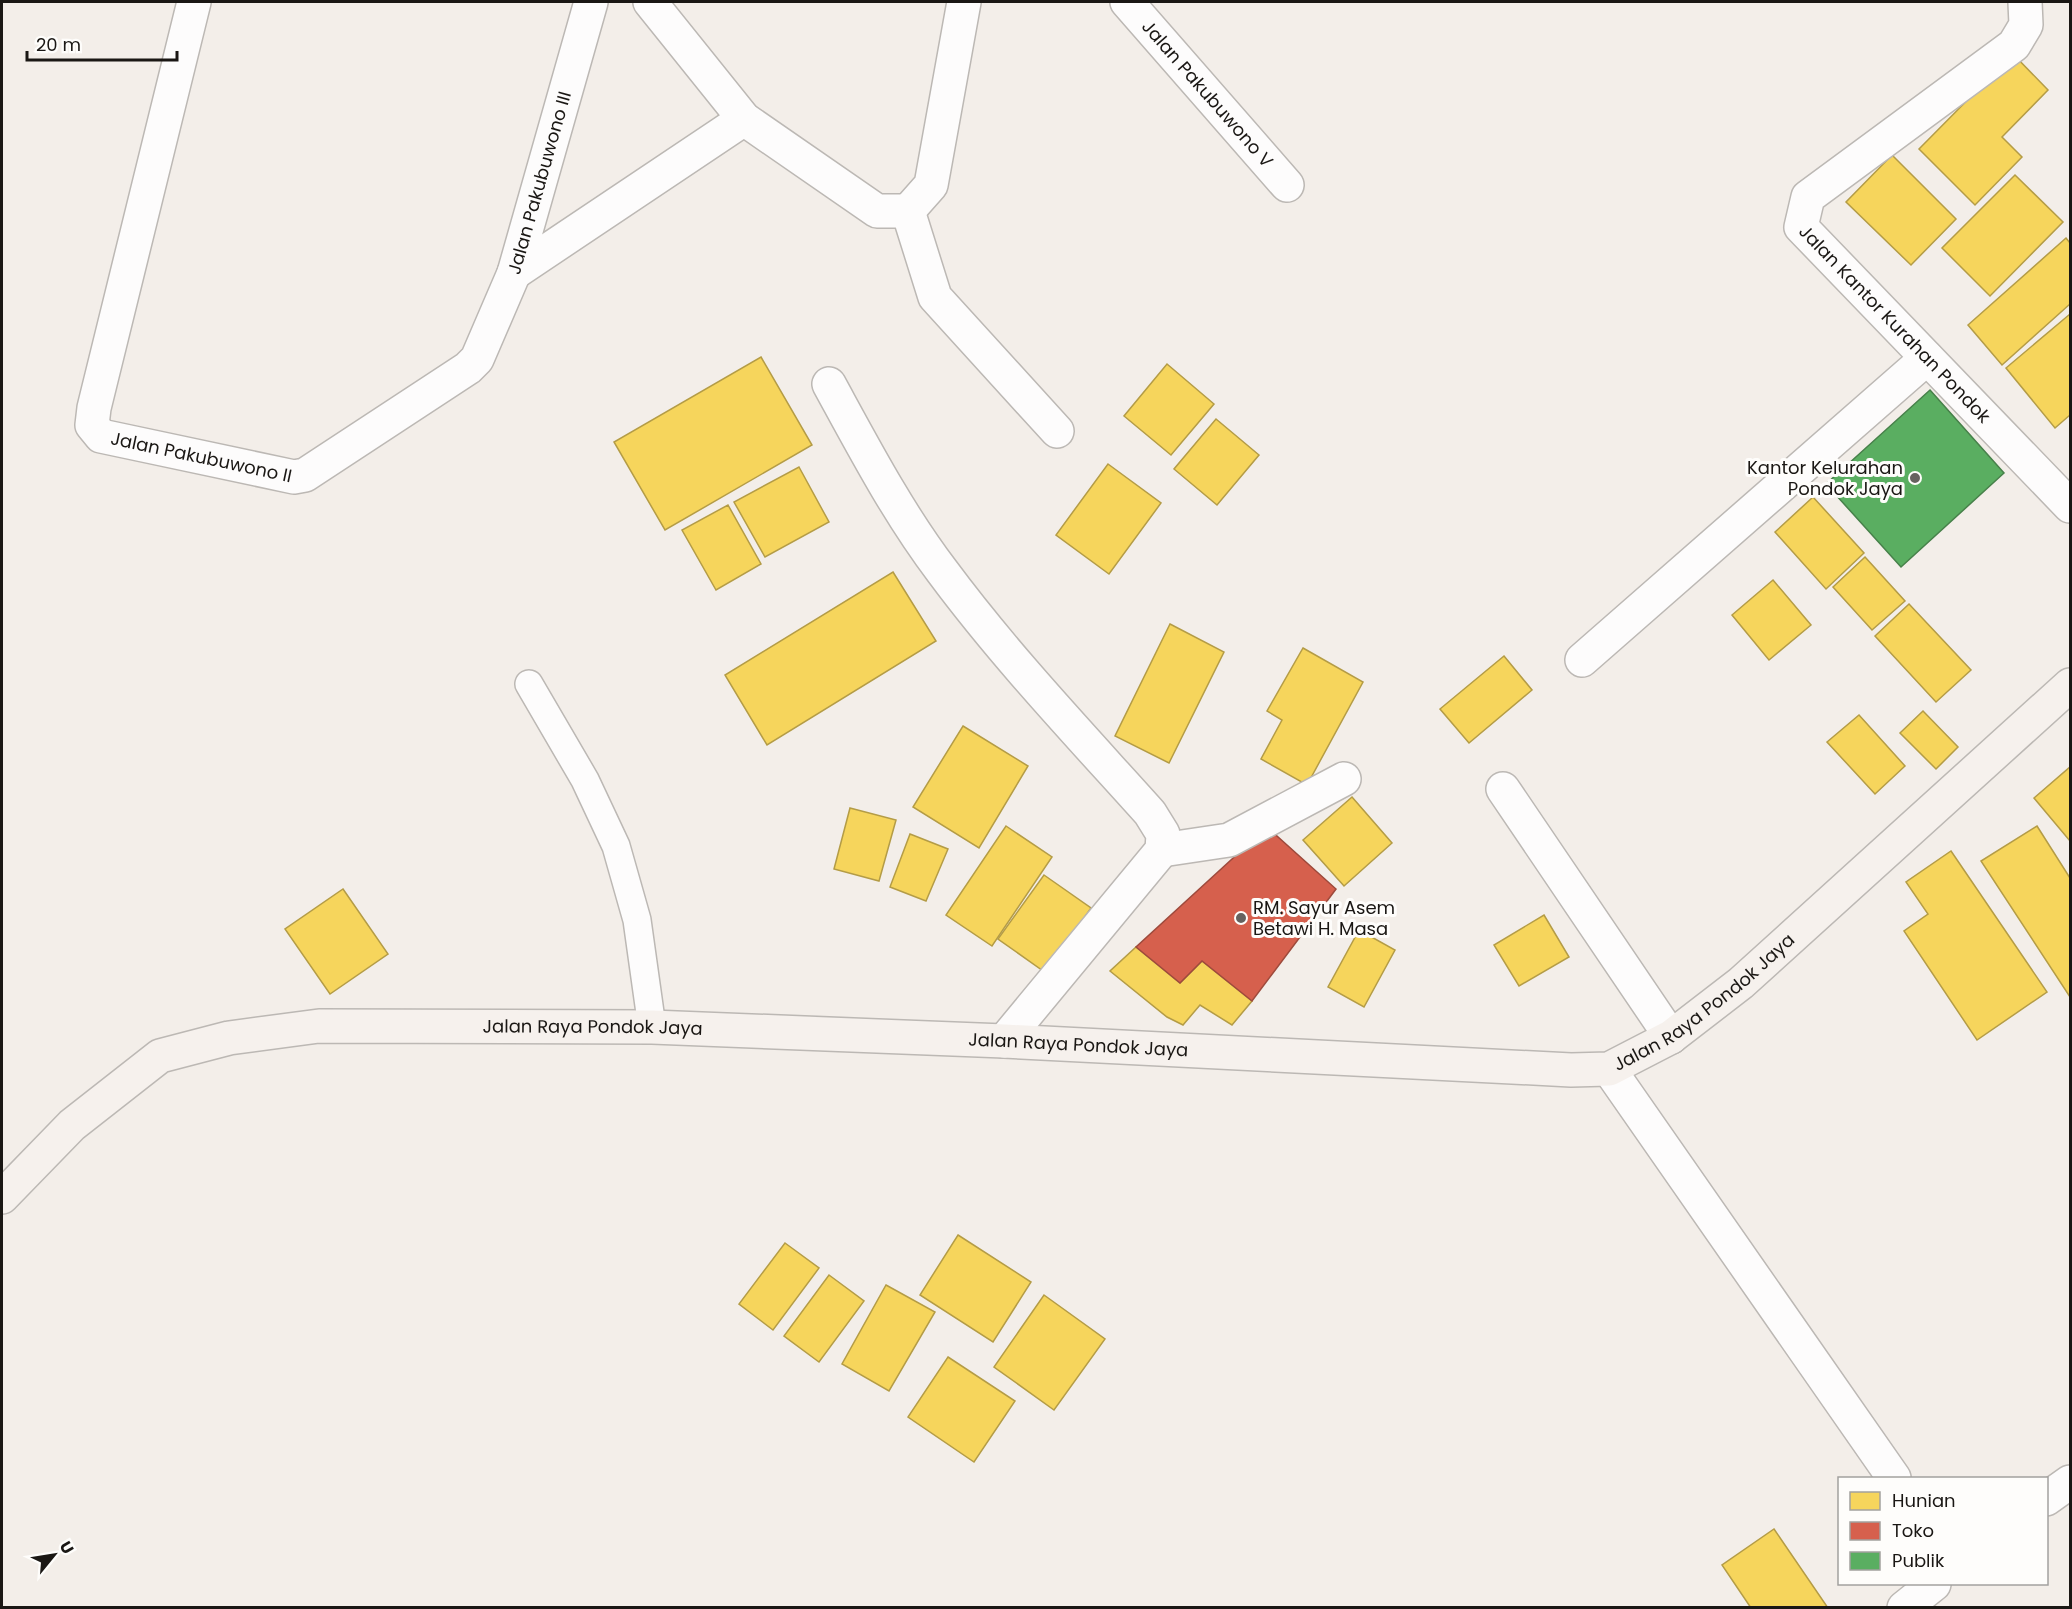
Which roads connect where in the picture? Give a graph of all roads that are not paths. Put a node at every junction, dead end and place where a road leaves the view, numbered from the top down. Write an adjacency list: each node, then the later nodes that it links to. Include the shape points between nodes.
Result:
1 (194, 2): 10 (street, Jalan Pakubuwono II, via 94,408 92,425 101,436 294,477 305,475 468,368 477,359)
2 (591, 2): 10 (street, Jalan Pakubuwono III)
3 (650, 2): 7 (street)
4 (964, 2): 9 (street, via 931,185)
5 (1127, 2): 8 (street, Jalan Pakubuwono V)
6 (2025, 2): 11 (street, Jalan Kantor Kurahan Pondok, via 2026,25 2014,45 1808,197 1801,227)
7 (744, 119): 9 (street, via 877,211); 10 (street, Jalan Pakubuwono III)
8 (1287, 185)
9 (908, 211): 13 (street, via 935,297)
10 (514, 273)
11 (1927, 358): 14 (street, Jalan Kantor Kurahan Pondok); 15 (street)
12 (829, 384): 20 (street, via 896,504 941,571 1037,688 1156,820 1163,834)
13 (1057, 431)
14 (2070, 506)
15 (1582, 660)
16 (529, 684): 21 (lane, via 585,780 616,846 637,920)
17 (2070, 685): 22 (main road, Jalan Raya Pondok Jaya, via 1741,983)
18 (1344, 779): 20 (street, via 1229,840)
19 (1503, 789): 22 (street)
20 (1162, 850): 23 (street)
21 (652, 1027): 23 (main road, Jalan Raya Pondok Jaya); 25 (main road, Jalan Raya Pondok Jaya, via 319,1026 229,1038 160,1056 72,1125)
22 (1671, 1037): 24 (main road, Jalan Raya Pondok Jaya)
23 (1004, 1041): 24 (main road, Jalan Raya Pondok Jaya)
24 (1609, 1069): 26 (street)
25 (2, 1197)
26 (1893, 1477)
27 (2070, 1482): 28 (street)
28 (2048, 1498)
29 (1933, 1585): 30 (street)
30 (1904, 1608)

